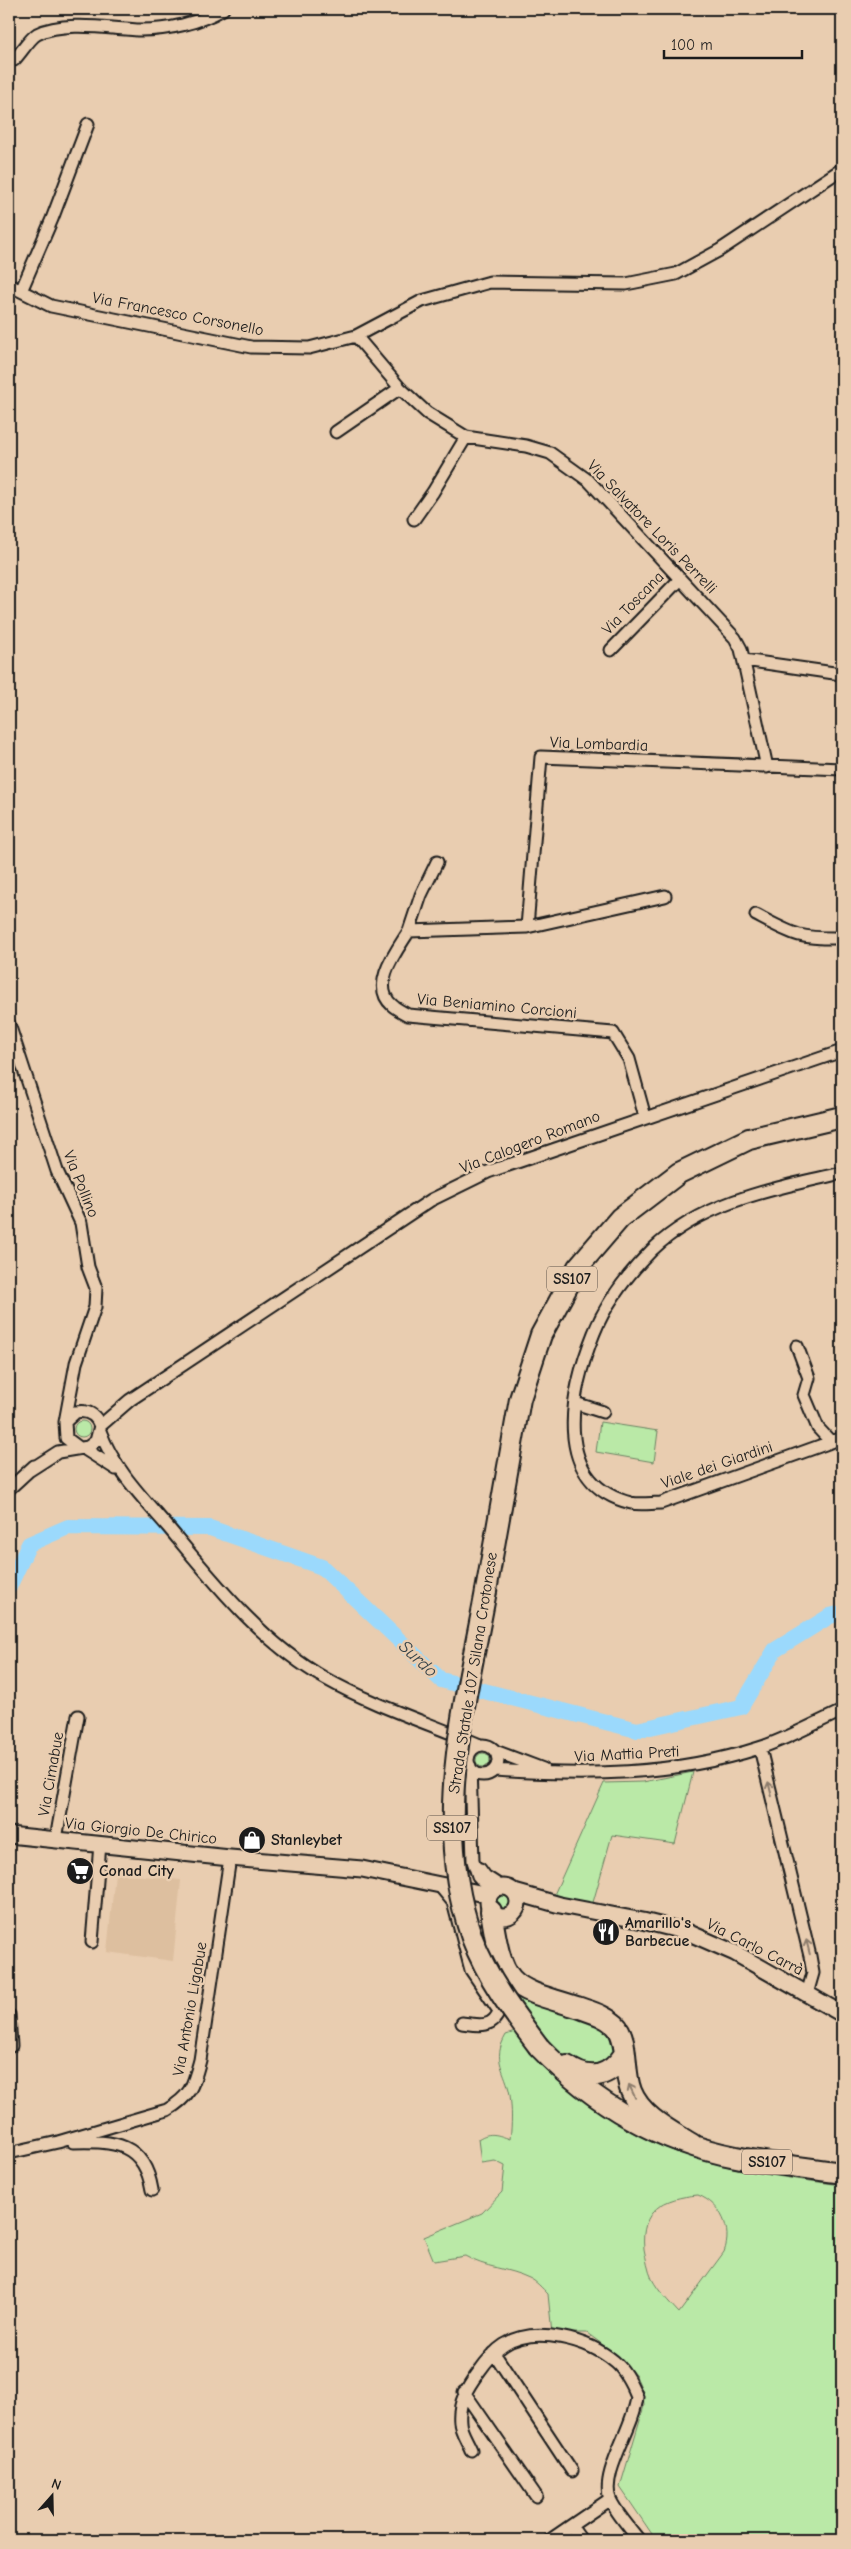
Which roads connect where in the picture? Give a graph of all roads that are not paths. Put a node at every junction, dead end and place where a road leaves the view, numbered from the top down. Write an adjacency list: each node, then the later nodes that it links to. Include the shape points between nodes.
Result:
1 (223, 9): 2 (street, via 183,25 143,30 61,28 37,34)
2 (14, 60)
3 (88, 124): 6 (street)
4 (842, 169): 7 (street, Via Francesco Corsonello, via 720,250 676,274 626,284 490,282 422,301)
5 (9, 285): 6 (street, Via Francesco Corsonello)
6 (21, 291): 7 (street, Via Francesco Corsonello, via 51,306 251,347 309,348)
7 (356, 336): 8 (street, Via Salvatore Loris Perrelli)
8 (400, 388): 9 (street); 10 (street, Via Salvatore Loris Perrelli, via 426,414)
9 (336, 432)
10 (466, 437): 11 (street); 12 (street, Via Salvatore Loris Perrelli, via 526,446 550,454 589,481)
11 (414, 519)
12 (680, 579): 13 (street, Via Toscana); 14 (street, Via Salvatore Loris Perrelli, via 735,638)
13 (610, 650)
14 (744, 660): 15 (street); 16 (street, Via Salvatore Loris Perrelli)
15 (841, 674)
16 (767, 767): 17 (street); 21 (street, Via Lombardia, via 540,758)
17 (842, 769)
18 (438, 862): 22 (street, via 421,895)
19 (665, 896): 21 (street)
20 (756, 916): 23 (street, via 793,935 810,939)
21 (527, 927): 22 (street)
22 (409, 931): 26 (street, Via Beniamino Corcioni, via 386,967 384,989 390,1004 408,1015 613,1033 629,1058)
23 (842, 938)
24 (9, 1024): 30 (street, Via Pollino, via 57,1171 81,1223 88,1267 96,1288 92,1319)
25 (842, 1052): 26 (street, Via Calogero Romano)
26 (645, 1117): 31 (street, Via Calogero Romano, via 488,1172 431,1200)
27 (842, 1117): 67 (highway, Strada Statale 107 Silana Crotonese / SS107, bridge, via 749,1139 679,1173 620,1218 578,1268 541,1335 520,1399 458,1745 453,1790 454,1861 461,1901 473,1940 513,2014)
28 (842, 1173): 32 (street, Viale dei Giardini, via 726,1203 690,1222 653,1250 621,1287 594,1332 577,1384)
29 (797, 1346): 38 (street, via 809,1378 804,1395 818,1428)
30 (71, 1386): 34 (street, via 77,1402); 35 (street, Via Pollino)
31 (130, 1400): 34 (street, via 105,1411); 36 (street)
32 (575, 1404): 33 (street); 38 (street, Viale dei Giardini, via 572,1427 579,1465 602,1490 631,1503 661,1502)
33 (603, 1412)
34 (89, 1413): 35 (street, via 76,1412); 36 (street)
35 (64, 1425): 39 (street, via 69,1442); 40 (street, Via Pollino, via 54,1448)
36 (100, 1429): 39 (street, via 93,1444); 41 (street, via 106,1447)
37 (842, 1438): 38 (street, Viale dei Giardini)
38 (831, 1442)
39 (80, 1447): 40 (street, via 58,1452); 41 (street, via 97,1455)
40 (30, 1470): 42 (street)
41 (123, 1475): 45 (street, via 246,1615 277,1644 327,1679)
42 (9, 1489)
43 (842, 1711): 47 (street, Via Mattia Preti)
44 (78, 1716): 55 (street, Via Cimabue)
45 (432, 1724): 46 (street, Via Mattia Preti); 49 (street)
46 (480, 1745): 48 (street, Via Mattia Preti); 49 (street)
47 (760, 1748): 52 (street, Via Mattia Preti, via 687,1767 646,1772); 62 (street, one-way to 47, via 813,1973 810,1956)
48 (495, 1751): 51 (street, via 498,1761); 52 (street, Via Mattia Preti)
49 (470, 1753): 50 (street)
50 (470, 1766): 51 (street, Via Mattia Preti, via 477,1773); 53 (street)
51 (493, 1771): 52 (street, Via Mattia Preti); 53 (street)
52 (554, 1773)
53 (472, 1799): 58 (street)
54 (9, 1835): 55 (main road, Via Giorgio De Chirico)
55 (56, 1839): 56 (main road, Via Giorgio De Chirico)
56 (100, 1844): 57 (main road, Via Giorgio De Chirico); 61 (street)
57 (230, 1858): 59 (main road, Via Giorgio De Chirico, via 362,1869); 69 (street, Via Antonio Ligabue, via 200,2060 193,2087 182,2101 167,2110)
58 (473, 1861): 59 (street, via 469,1878); 60 (street)
59 (449, 1886): 60 (main road, Via Giorgio De Chirico); 65 (street, via 471,1970 499,2011 496,2019 488,2024)
60 (499, 1901): 62 (main road, Via Carlo Carrà, via 526,1906 560,1905 687,1932 735,1953); 68 (highway, via 497,1949 504,1970 512,1981 524,1990 600,2014 616,2026 623,2037)
61 (92, 1942)
62 (807, 1994): 63 (main road, Via Carlo Carrà)
63 (842, 2014)
64 (9, 2015): 66 (street)
65 (462, 2023)
66 (11, 2046)
67 (540, 2047): 68 (highway, via 587,2076 607,2073); 70 (highway, Strada Statale 107 Silana Crotonese / SS107, via 566,2074 622,2116)
68 (624, 2055): 70 (highway, one-way to 68, via 657,2122 642,2108 626,2078)
69 (58, 2142): 71 (street, Via Antonio Ligabue); 73 (street, via 120,2144 140,2158 150,2174)
70 (693, 2145): 72 (highway, Strada Statale 107 Silana Crotonese / SS107, via 735,2157)
71 (9, 2153)
72 (842, 2173)
73 (152, 2190)
74 (494, 2353): 75 (street); 77 (street); 79 (street, via 518,2339 555,2337 579,2340 616,2363 637,2397 634,2418 611,2470)
75 (464, 2392): 76 (street, via 459,2423); 78 (street)
76 (471, 2450)
77 (572, 2471)
78 (536, 2496)
79 (610, 2499): 80 (street); 83 (street)
80 (571, 2526): 81 (street); 82 (street)
81 (550, 2540)
82 (581, 2540)
83 (639, 2540)

